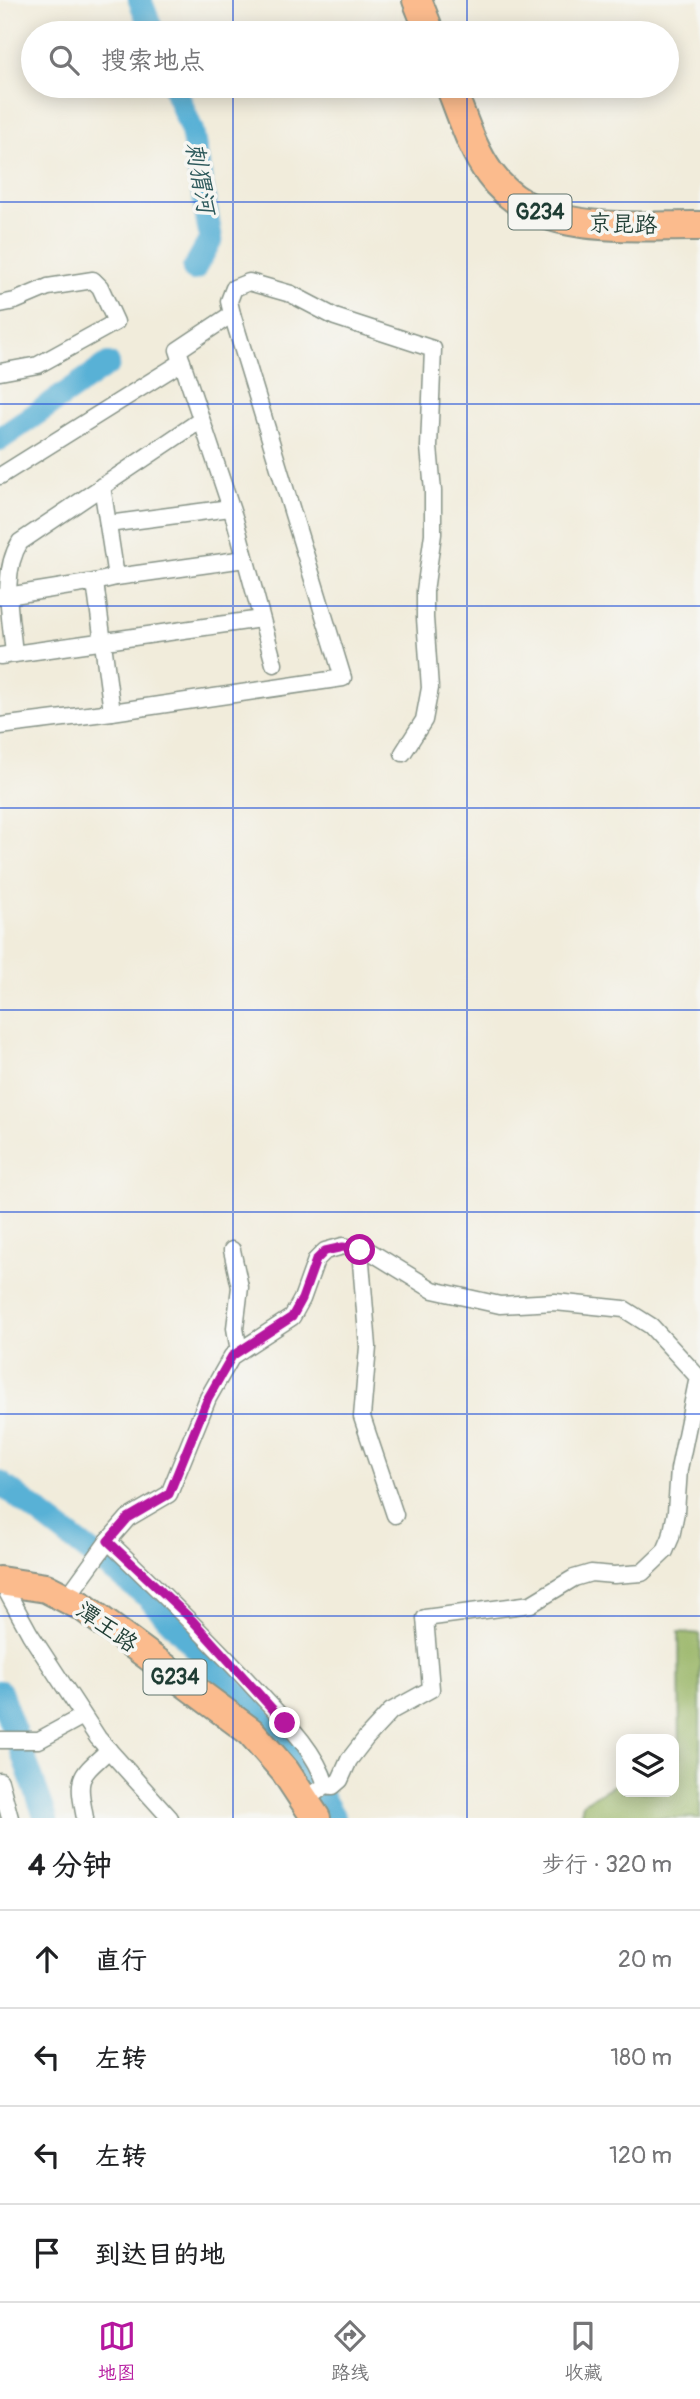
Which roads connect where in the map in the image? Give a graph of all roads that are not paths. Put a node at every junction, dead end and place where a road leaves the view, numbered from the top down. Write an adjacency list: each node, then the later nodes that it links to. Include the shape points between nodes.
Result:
1 (417, 0): 2 (highway)
2 (425, 21)
3 (455, 98): 4 (highway, 京昆路 / G234, via 490,175 531,209 565,221 603,225)
4 (700, 226)
5 (0, 304): 8 (street, via 48,287 93,280 116,322 38,365)
6 (232, 314): 7 (street, via 178,350); 22 (street, via 343,678); 24 (street, via 229,301 234,288 249,282 433,349 429,447 433,534 425,591 430,688 424,720)
7 (182, 362): 9 (street); 10 (street)
8 (0, 372)
9 (201, 420): 11 (street); 12 (street)
10 (0, 476)
11 (102, 486): 13 (street); 17 (street, via 20,542 11,555)
12 (230, 508): 13 (street); 14 (street)
13 (108, 524): 15 (street)
14 (245, 559): 15 (street); 18 (street)
15 (116, 577): 16 (street)
16 (95, 582): 17 (street); 19 (street)
17 (4, 596): 20 (street)
18 (261, 619): 19 (street); 21 (street)
19 (103, 642): 20 (street); 22 (street)
20 (7, 655)
21 (274, 664)
22 (112, 712): 23 (street)
23 (0, 726)
24 (403, 753)
25 (232, 1250): 27 (street, via 240,1287 235,1328)
26 (360, 1250): 27 (street, via 325,1251 316,1260 292,1317); 28 (street, via 368,1347 362,1417); 36 (street, via 371,1252 433,1290 500,1305 555,1302 624,1309 651,1326 698,1377 679,1469 676,1512 665,1550 642,1573 590,1573 531,1604 425,1618 431,1689 391,1711 349,1760 340,1780)
27 (239, 1351): 29 (street, via 208,1398 169,1494 128,1518)
28 (395, 1515)
29 (108, 1541): 31 (street); 36 (street, via 192,1620 271,1706 321,1769)
30 (1, 1581): 31 (highway, 潭王路 / G234, via 46,1588); 32 (street)
31 (66, 1598): 36 (highway, 潭王路 / G234, via 251,1732)
32 (83, 1716): 33 (street, via 39,1740); 34 (street)
33 (0, 1740)
34 (109, 1750): 38 (street, via 82,1774 79,1787); 39 (street)
35 (0, 1781): 37 (street)
36 (316, 1798)
37 (10, 1818)
38 (85, 1818)
39 (170, 1818)

